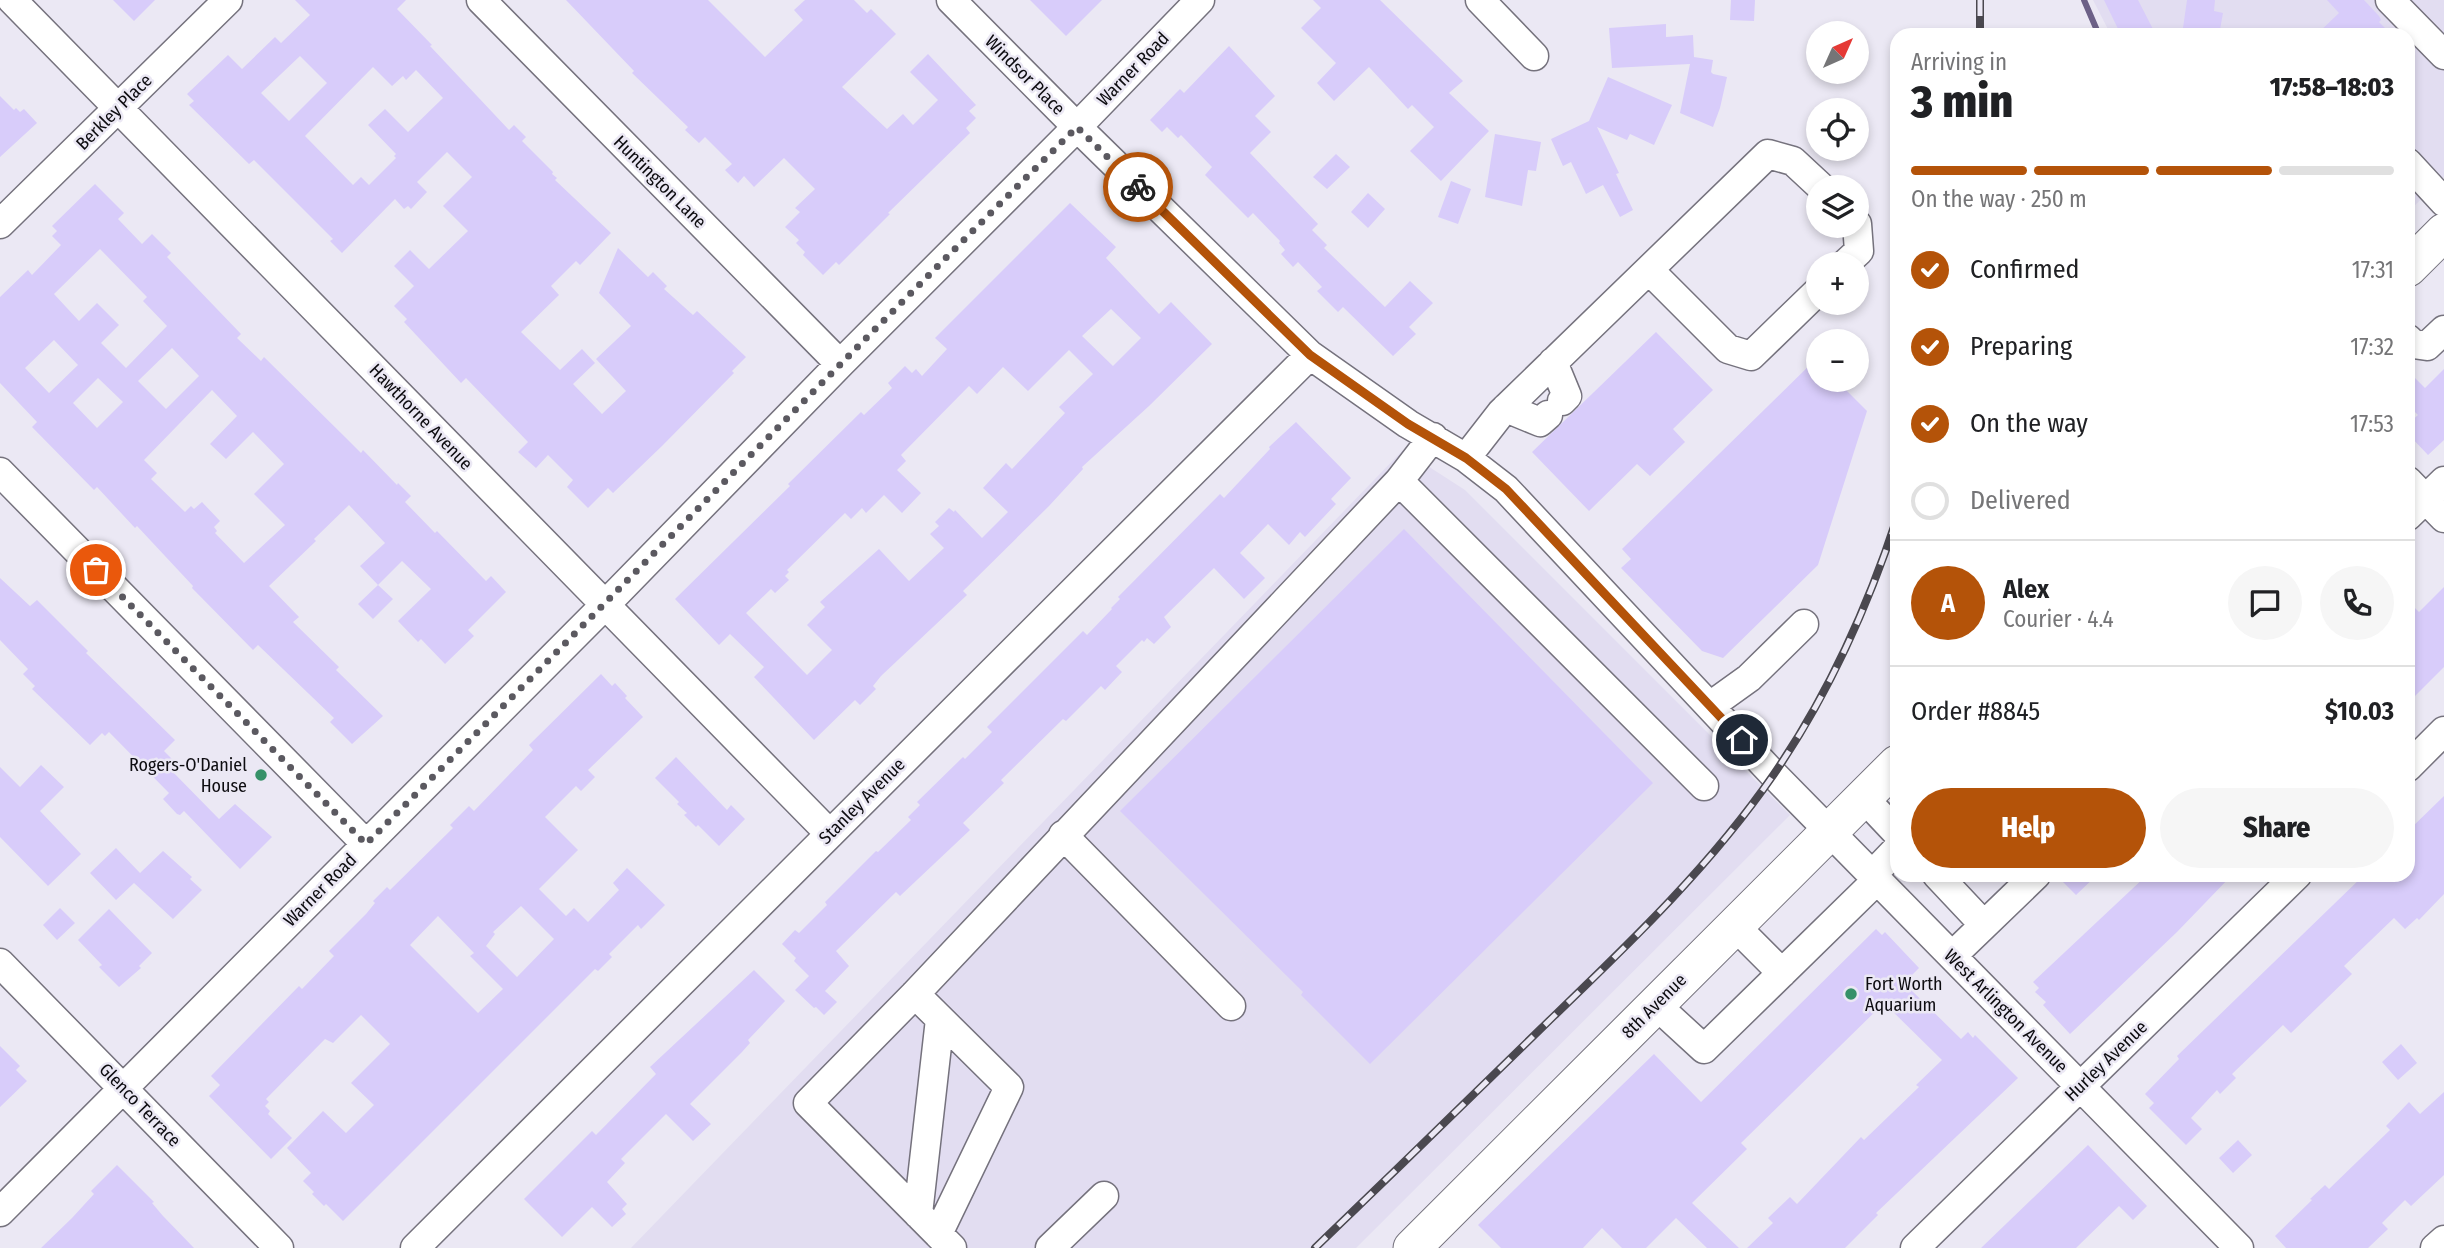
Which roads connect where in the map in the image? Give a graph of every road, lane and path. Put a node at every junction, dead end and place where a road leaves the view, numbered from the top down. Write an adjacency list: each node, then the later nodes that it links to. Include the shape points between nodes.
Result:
1 (12, 0): 10 (street, Hawthorne Avenue)
2 (228, 0): 10 (street, Berkley Place)
3 (481, 0): 24 (street, Huntington Lane)
4 (951, 0): 11 (street, Windsor Place)
5 (1200, 0): 11 (street, Warner Road)
6 (1480, 0): 9 (street)
7 (2390, 0): 8 (street)
8 (2444, 55)
9 (1534, 56)
10 (118, 108): 15 (street, Berkley Place); 30 (street, Hawthorne Avenue)
11 (1077, 127): 22 (street, Windsor Place); 24 (street, Warner Road)
12 (2415, 171): 14 (street)
13 (1808, 175): 18 (street, via 1793,161 1768,154)
14 (2444, 202)
15 (0, 224)
16 (2444, 232): 17 (main road)
17 (2415, 261)
18 (1649, 270): 19 (street, via 1728,349 1751,356); 23 (street)
19 (1806, 303)
20 (2444, 330): 21 (street, via 2427,346)
21 (2415, 344)
22 (1310, 355): 26 (street, Windsor Place); 41 (street, Stanley Avenue)
23 (1553, 362): 25 (street); 25 (street, via 1567,396 1555,408 1540,422)
24 (839, 364): 30 (street, Warner Road)
25 (1506, 408): 27 (street)
26 (1433, 438): 27 (street, Windsor Place); 29 (street)
27 (1466, 458): 32 (street, Windsor Place, via 1506,489)
28 (0, 472): 43 (street)
29 (1399, 481): 37 (street); 42 (street)
30 (605, 605): 41 (street, Hawthorne Avenue); 43 (street, Warner Road)
31 (1804, 624): 32 (street, via 1749,678)
32 (1710, 706): 36 (street, Windsor Place)
33 (2444, 732): 34 (street)
34 (2415, 759)
35 (1890, 771): 38 (main road, 8th Avenue)
36 (1774, 775): 40 (street, West Arlington Avenue)
37 (1704, 786)
38 (1863, 797): 39 (street); 40 (main road, 8th Avenue)
39 (1890, 826)
40 (1829, 831): 45 (street, West Arlington Avenue); 49 (main road, 8th Avenue)
41 (830, 834): 66 (street, Stanley Avenue)
42 (1063, 835): 54 (street); 56 (street)
43 (366, 844): 59 (street, Warner Road)
44 (1890, 846): 45 (street)
45 (1875, 877): 51 (street, West Arlington Avenue); 53 (street)
46 (1944, 882): 50 (street)
47 (2029, 882): 50 (street)
48 (2290, 882): 58 (street, Hurley Avenue)
49 (1734, 925): 53 (street); 55 (main road, 8th Avenue)
50 (1984, 925): 51 (street)
51 (1952, 956): 58 (street, West Arlington Avenue)
52 (0, 962): 59 (street, Glenco Terrace)
53 (1782, 974): 55 (street, via 1704,1049)
54 (915, 994): 57 (street); 62 (street, via 808,1103)
55 (1655, 1004): 68 (main road, 8th Avenue)
56 (1231, 1006)
57 (940, 1019): 62 (street); 64 (street, via 1009,1087)
58 (2080, 1086): 69 (street, Hurley Avenue); 70 (street, West Arlington Avenue)
59 (123, 1088): 61 (street, Warner Road); 65 (street, Glenco Terrace)
60 (1104, 1196): 67 (street)
61 (0, 1212)
62 (918, 1214): 64 (street)
63 (2444, 1240): 71 (street)
64 (945, 1241)
65 (279, 1248)
66 (415, 1248)
67 (1050, 1248)
68 (1412, 1248)
69 (1915, 1248)
70 (2239, 1248)
71 (2435, 1248)

